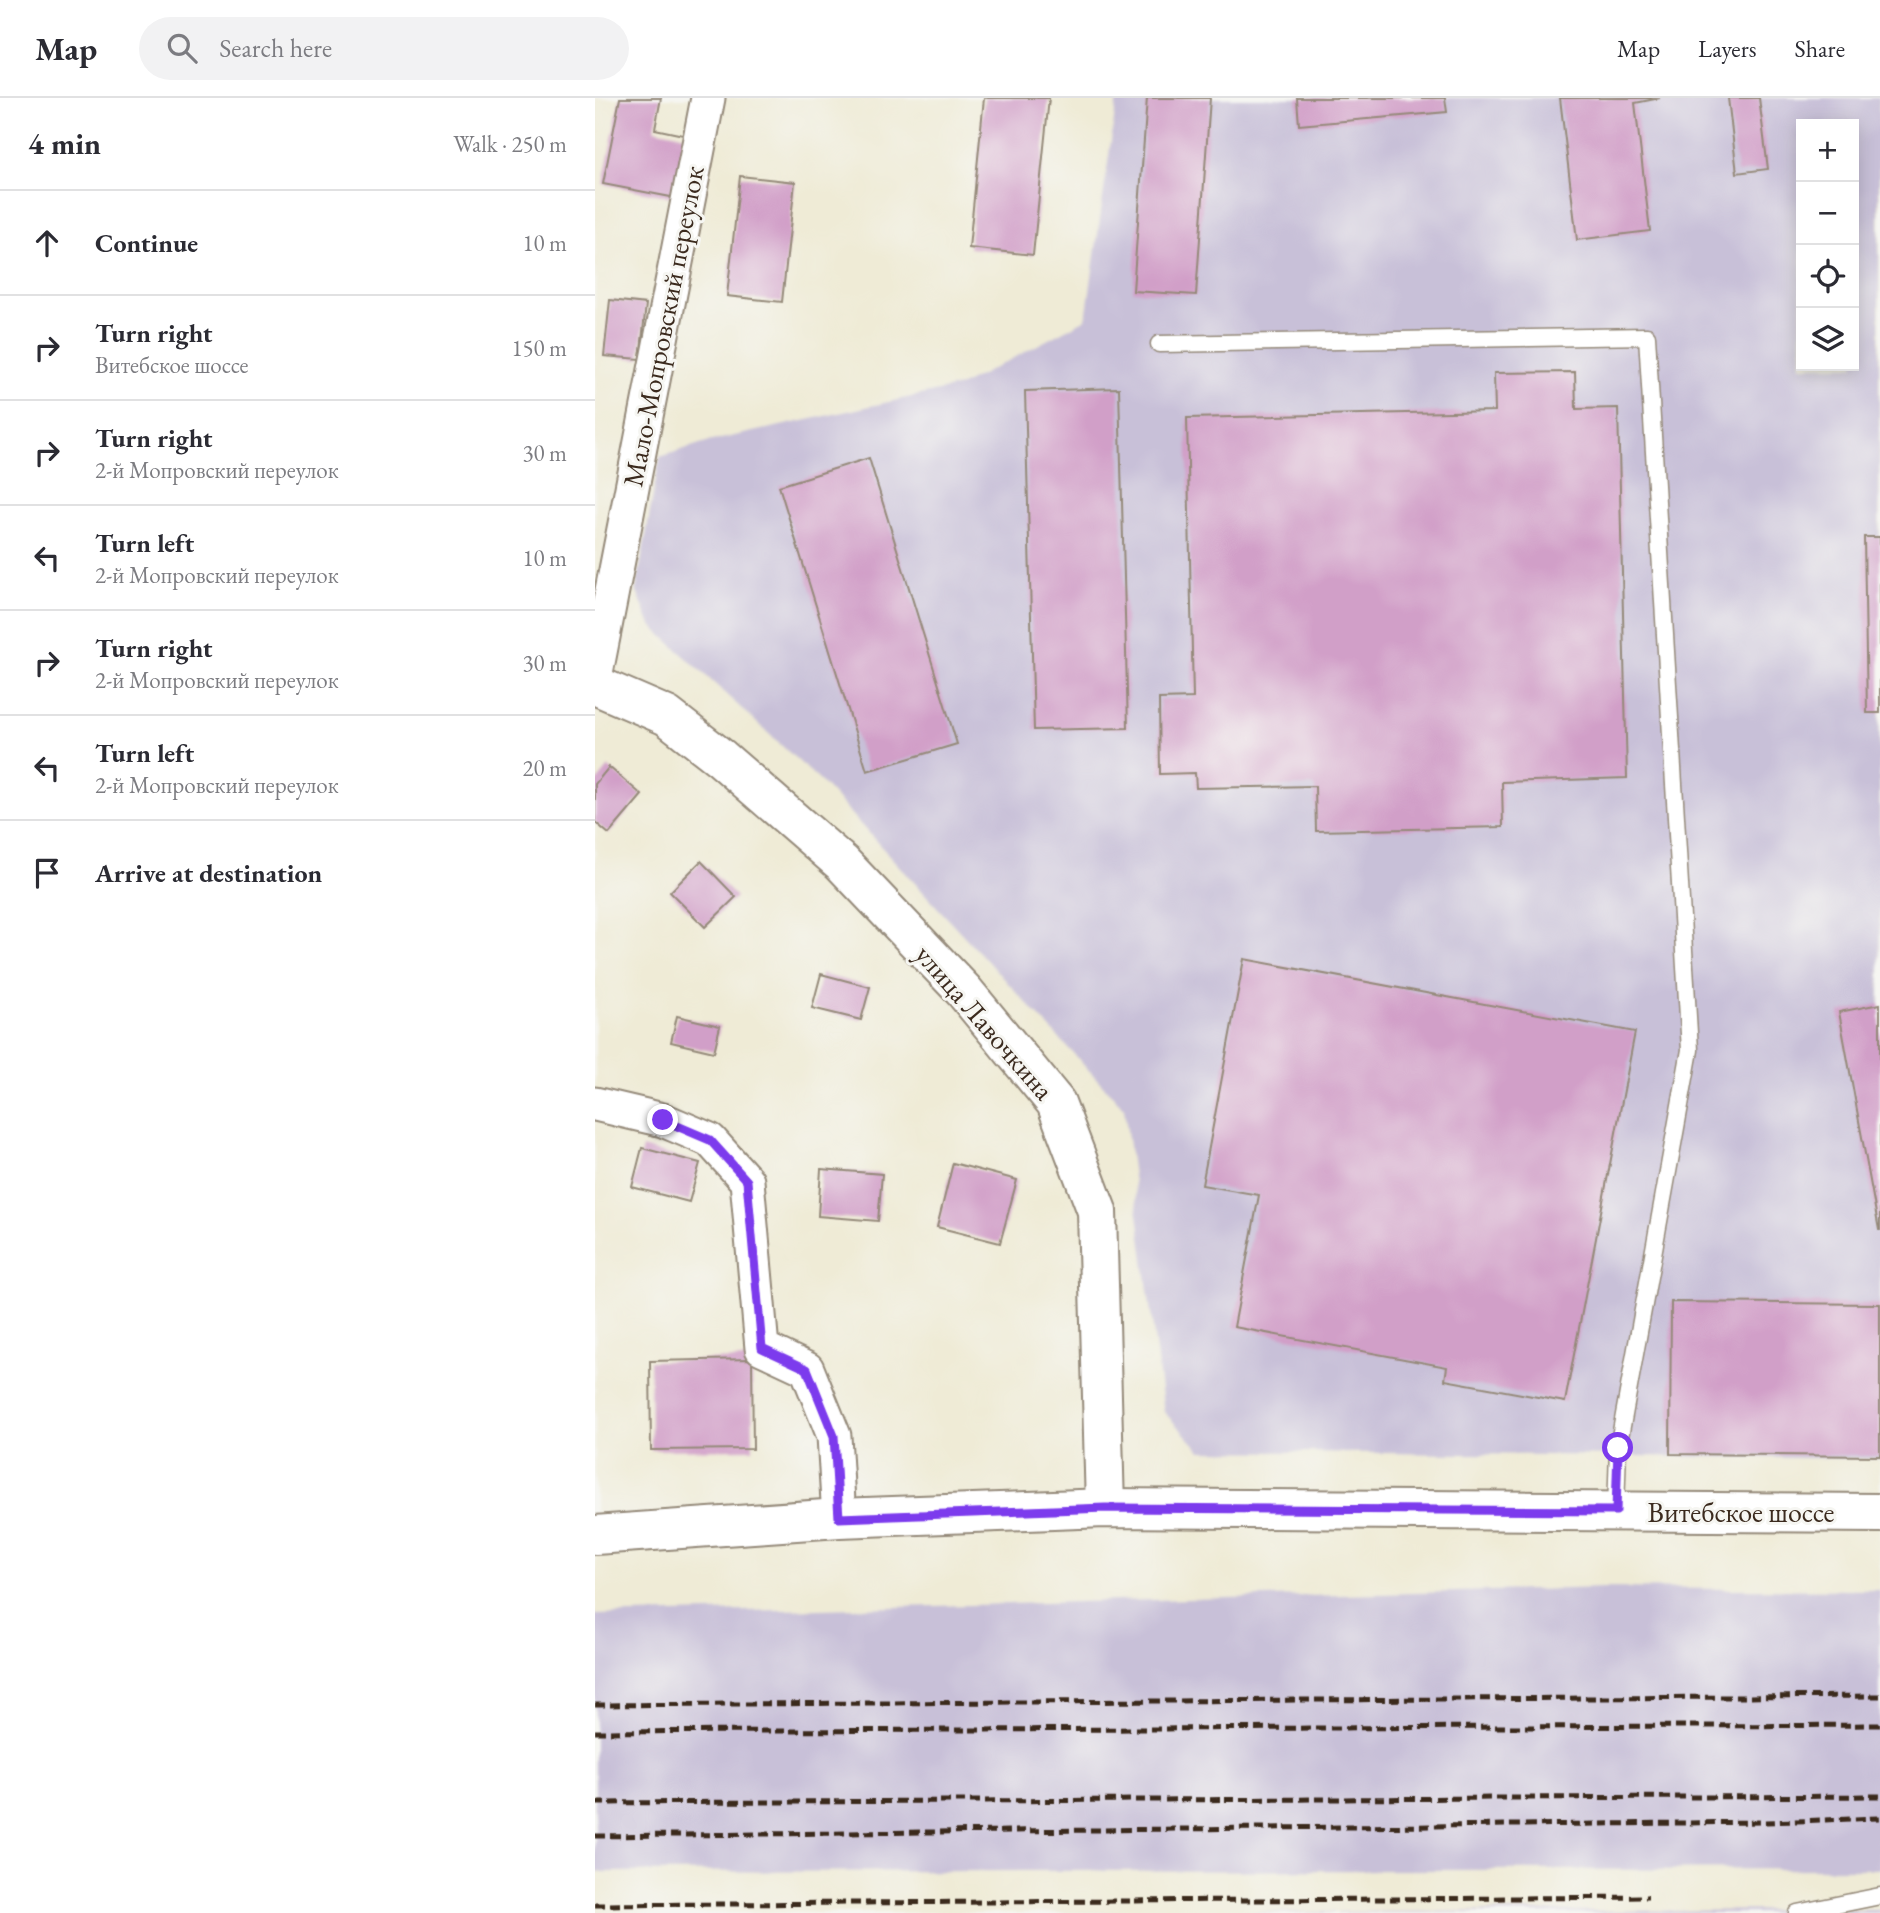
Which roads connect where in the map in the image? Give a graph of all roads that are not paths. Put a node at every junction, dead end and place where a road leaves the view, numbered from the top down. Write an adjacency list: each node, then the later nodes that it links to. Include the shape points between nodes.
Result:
1 (708, 98): 3 (street, Мало-Мопровский переулок)
2 (1159, 344): 7 (lane, via 1647,336 1690,1051 1618,1448)
3 (595, 678)
4 (595, 685): 6 (main road, улица Лавочкина, via 667,716 842,863 964,991 1056,1104 1097,1211)
5 (595, 1104): 9 (street, via 663,1120 710,1140 747,1181 762,1348 807,1369 834,1436)
6 (1105, 1508): 7 (main road, Витебское шоссе); 9 (main road, Витебское шоссе)
7 (1616, 1511): 8 (main road, Витебское шоссе)
8 (1880, 1513)
9 (839, 1518): 10 (main road, Витебское шоссе)
10 (595, 1535)
11 (1880, 1896): 12 (lane)
12 (1797, 1913)

